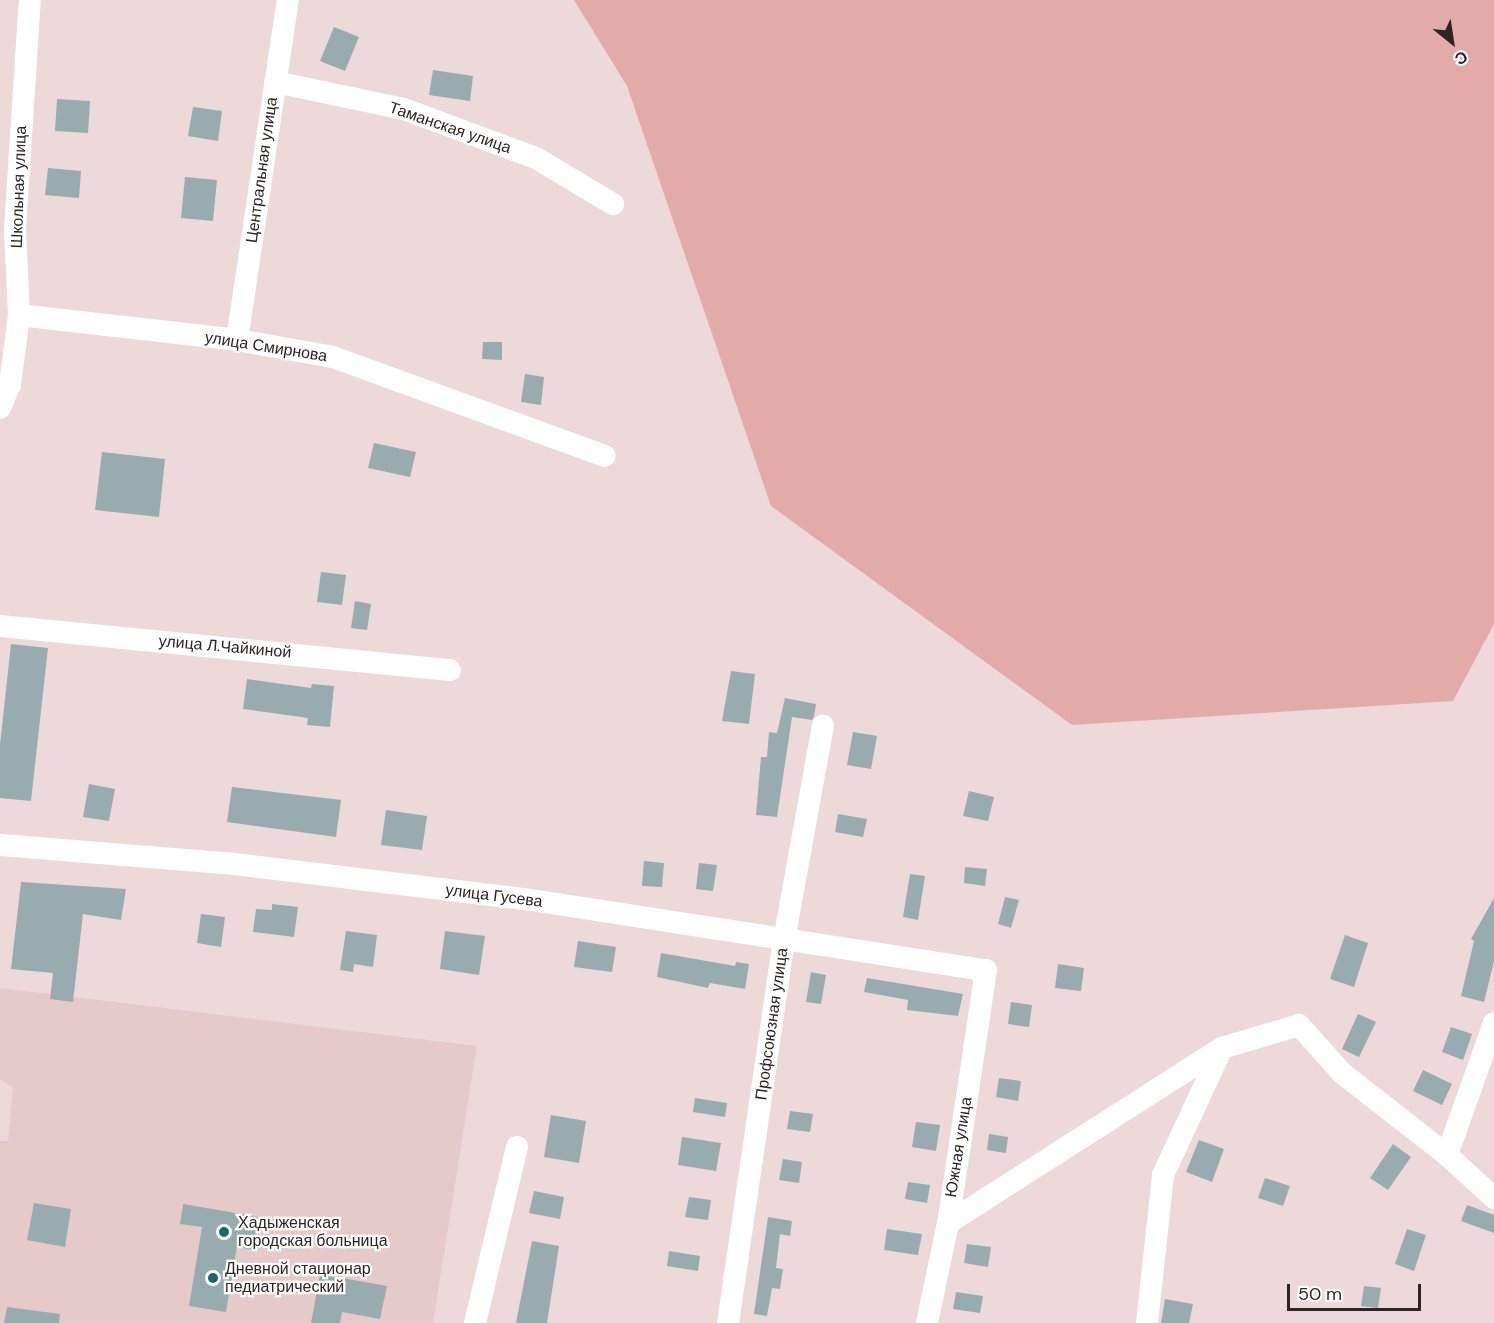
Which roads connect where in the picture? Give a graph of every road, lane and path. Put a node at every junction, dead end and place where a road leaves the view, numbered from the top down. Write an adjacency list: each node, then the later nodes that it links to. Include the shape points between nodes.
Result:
1 (30, 0): 5 (street, Школьная улица, via 15,229)
2 (288, 0): 3 (street, Центральная улица)
3 (275, 82): 4 (street, Таманская улица, via 404,109 536,158); 6 (street, Центральная улица)
4 (613, 204)
5 (19, 315): 6 (street, улица Смирнова); 7 (street, Школьная улица, via 10,385)
6 (237, 340): 8 (street, улица Смирнова, via 333,357)
7 (0, 408)
8 (606, 456)
9 (0, 626): 10 (street, улица Л.Чайкиной)
10 (450, 670)
11 (823, 726): 13 (street, Профсоюзная улица)
12 (0, 845): 13 (street, улица Гусева, via 249,866 525,899)
13 (784, 940): 14 (street, улица Гусева); 22 (street, Профсоюзная улица)
14 (986, 970): 20 (street, Южная улица)
15 (1494, 1023): 18 (street)
16 (1222, 1048): 18 (street, via 1299,1025 1342,1072); 20 (street); 24 (street, via 1163,1175)
17 (517, 1147): 21 (street)
18 (1447, 1155): 19 (street)
19 (1494, 1198)
20 (948, 1223): 23 (street, Южная улица)
21 (475, 1323)
22 (728, 1323)
23 (927, 1323)
24 (1148, 1323)

